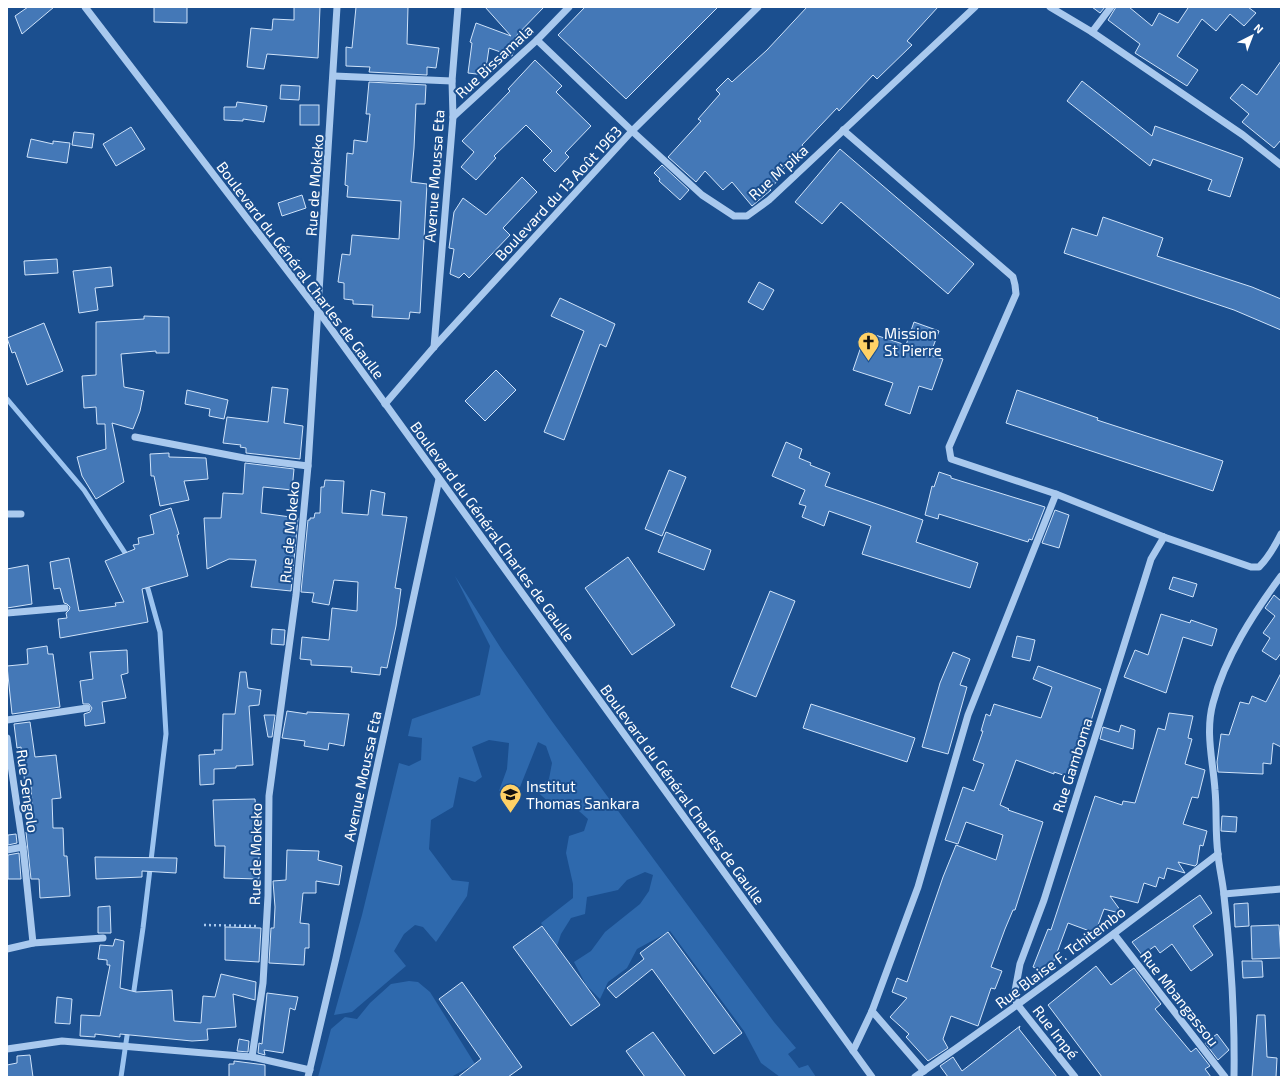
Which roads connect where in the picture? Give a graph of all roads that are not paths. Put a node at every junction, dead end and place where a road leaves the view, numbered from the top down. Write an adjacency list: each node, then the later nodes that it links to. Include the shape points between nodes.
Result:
1 (85, 7): 17 (street, Boulevard du Général Charles de Gaulle)
2 (337, 7): 11 (street, Rue de Mokeko)
3 (458, 7): 12 (street, Avenue Moussa Eta)
4 (569, 7): 10 (street, Rue Bissamala)
5 (758, 7): 15 (street, Boulevard du 13 Août 1963)
6 (975, 7): 14 (street, Rue M'pika)
7 (1050, 7): 9 (street)
8 (1111, 7): 9 (street)
9 (1092, 32): 16 (street, via 1243,135)
10 (537, 40): 13 (street, Rue Bissamala); 15 (street, Rue M'pika)
11 (334, 76): 12 (street); 17 (street, Rue de Mokeko)
12 (452, 81): 13 (street, Avenue Moussa Eta)
13 (453, 117): 18 (street, Avenue Moussa Eta)
14 (843, 130): 15 (street, Rue M'pika, via 769,200 747,216 734,216 702,194); 23 (street, via 1012,277 1016,285 1016,294 949,447 951,459)
15 (632, 131): 18 (street, Boulevard du 13 Août 1963)
16 (1281, 165)
17 (318, 312): 19 (street, Boulevard du Général Charles de Gaulle); 21 (street, Rue de Mokeko)
18 (434, 347): 19 (street, Boulevard du 13 Août 1963)
19 (385, 404): 22 (street, Boulevard du Général Charles de Gaulle)
20 (135, 437): 21 (street, via 244,458)
21 (308, 466): 47 (street, Rue de Mokeko, via 296,595 269,796 268,896 263,983)
22 (439, 479): 46 (street, Boulevard du Général Charles de Gaulle); 49 (street, Avenue Moussa Eta)
23 (1056, 494): 27 (street); 44 (street, via 968,715 918,887)
24 (7, 514): 25 (street)
25 (21, 514)
26 (1281, 534): 27 (street, via 1272,552 1259,567 1251,567)
27 (1164, 537): 43 (street, Rue Gamboma, via 1151,559 1044,900 1020,964 1014,991)
28 (1281, 576): 36 (street, via 1249,622 1213,703 1210,753 1215,789)
29 (65, 608): 30 (street)
30 (7, 613)
31 (87, 708): 32 (street)
32 (7, 720)
33 (7, 738): 34 (street, Rue Sengolo)
34 (23, 848): 35 (street); 41 (street, Rue Sengolo)
35 (7, 850)
36 (1218, 854): 38 (street); 39 (street, Rue Blaise F. Tchitembo)
37 (1281, 889): 38 (street)
38 (1224, 894): 54 (street, via 1234,992)
39 (1114, 934): 43 (street, Rue Blaise F. Tchitembo); 53 (street, Rue Mbangassou)
40 (103, 938): 41 (street)
41 (32, 943): 42 (street)
42 (7, 949)
43 (1017, 1004): 48 (street, Rue Blaise F. Tchitembo); 52 (street, Rue Impé)
44 (872, 1011): 46 (street); 48 (street)
45 (7, 1049): 47 (street, via 62,1041)
46 (853, 1051): 50 (street, Boulevard du Général Charles de Gaulle)
47 (252, 1057): 49 (street)
48 (924, 1070): 51 (street, Rue Blaise F. Tchitembo)
49 (309, 1073)
50 (872, 1077)
51 (915, 1077)
52 (1075, 1077)
53 (1225, 1077)
54 (1234, 1077)

